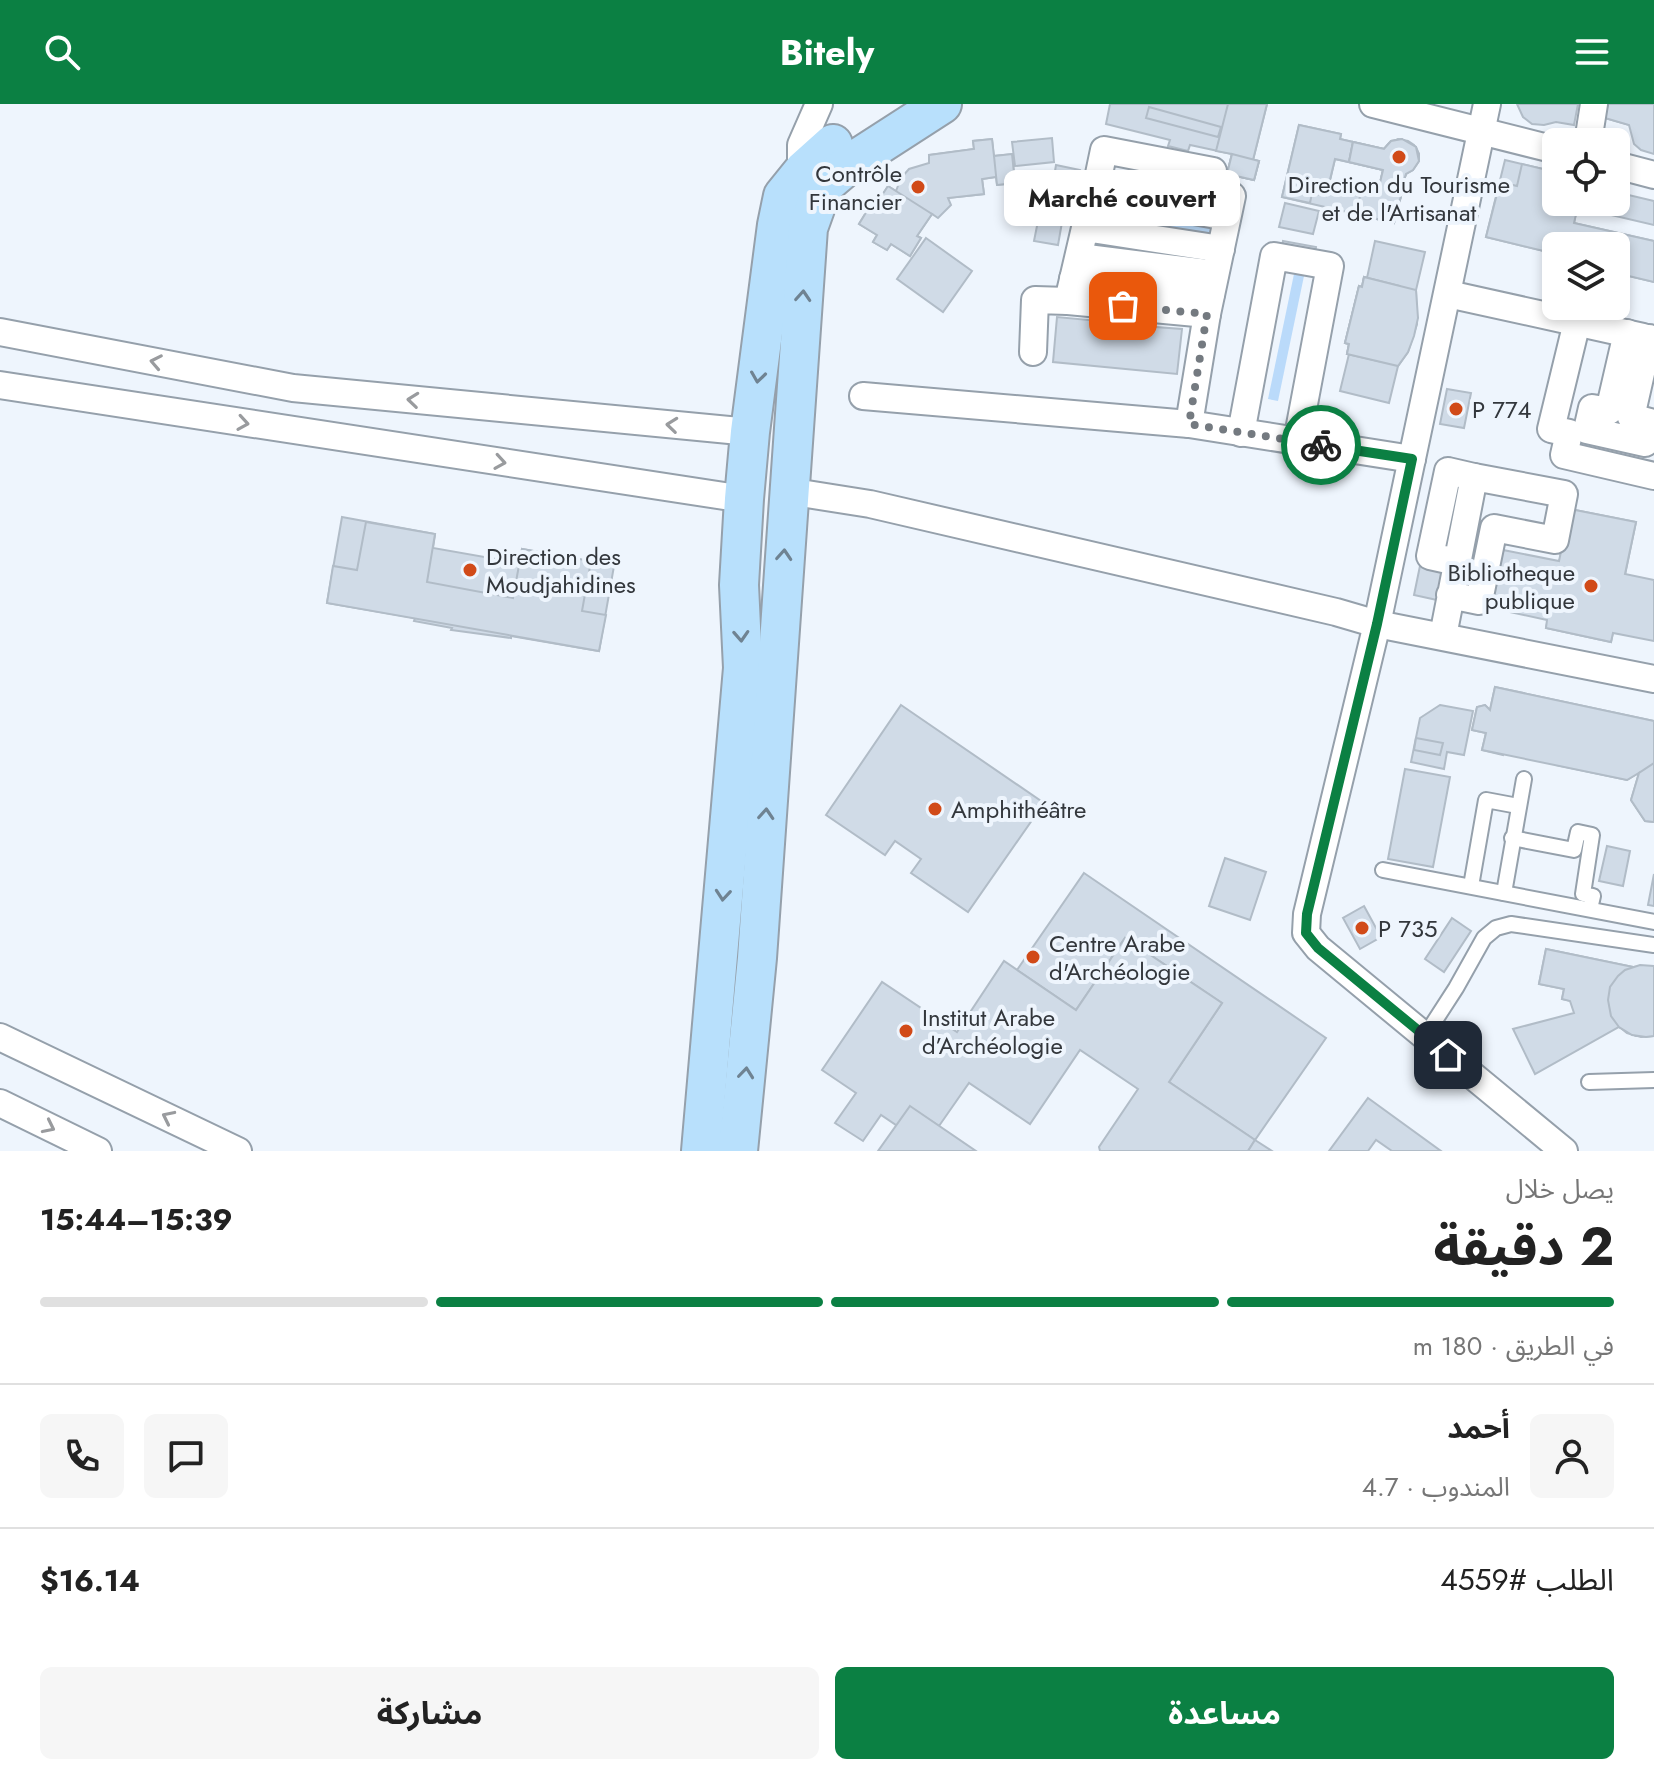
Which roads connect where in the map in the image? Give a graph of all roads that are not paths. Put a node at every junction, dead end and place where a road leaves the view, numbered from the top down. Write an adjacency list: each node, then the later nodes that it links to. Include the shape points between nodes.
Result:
1 (819, 104): 12 (street, via 800,157)
2 (896, 104): 12 (main road, via 825,150)
3 (942, 104): 12 (main road, via 849,164)
4 (1373, 104): 8 (street)
5 (1487, 104): 8 (street)
6 (1594, 104): 7 (street)
7 (1590, 128)
8 (1482, 132): 9 (street); 16 (street)
9 (1542, 147)
10 (1630, 169): 11 (street)
11 (1654, 175)
12 (813, 178): 24 (main road, one-way to 24, via 783,196); 29 (main road, one-way to 12)
13 (1227, 217): 13 (street, via 1232,196 1207,192 1213,171 1104,150 1095,193); 15 (street)
14 (1073, 279): 15 (street); 15 (street, via 1085,228); 20 (street, via 1035,300)
15 (1213, 283): 23 (street)
16 (1448, 294): 17 (street); 27 (street)
17 (1577, 322): 19 (street); 28 (street, via 1551,429 1569,433 1564,455)
18 (0, 332): 24 (street, one-way to 18, via 293,388)
19 (1643, 337)
20 (1033, 352)
21 (0, 385): 30 (street, one-way to 30)
22 (863, 396): 23 (street)
23 (1189, 424): 25 (street)
24 (750, 432): 30 (main road)
25 (1241, 433): 26 (street); 26 (street, via 1274,256 1330,266)
26 (1297, 441): 27 (street)
27 (1412, 459): 32 (street)
28 (1654, 476)
29 (788, 491): 32 (street, via 870,504); 52 (main road, one-way to 29, via 757,958)
30 (744, 499): 51 (main road, one-way to 51, via 739,585 743,668)
31 (1450, 595): 31 (street, via 1474,477 1564,494 1555,540 1494,528 1479,601); 33 (street)
32 (1377, 624): 33 (street); 44 (street, via 1306,933)
33 (1443, 636): 34 (street)
34 (1654, 679)
35 (1524, 779): 36 (lane)
36 (1518, 806): 37 (lane); 39 (lane, via 1486,800)
37 (1512, 838): 40 (lane); 41 (lane, via 1574,850 1578,832 1592,835 1583,894 1593,896)
38 (1383, 870): 39 (lane)
39 (1471, 886): 40 (lane)
40 (1504, 893): 41 (lane)
41 (1590, 909): 42 (lane)
42 (1654, 922)
43 (1654, 945): 44 (lane, via 1511,924 1496,928 1484,938)
44 (1425, 1036): 53 (street)
45 (0, 1037): 50 (street, one-way to 45)
46 (1654, 1080): 47 (lane)
47 (1589, 1082)
48 (0, 1103): 49 (street, one-way to 49)
49 (98, 1151)
50 (238, 1151)
51 (701, 1151)
52 (738, 1151)
53 (1564, 1151)

